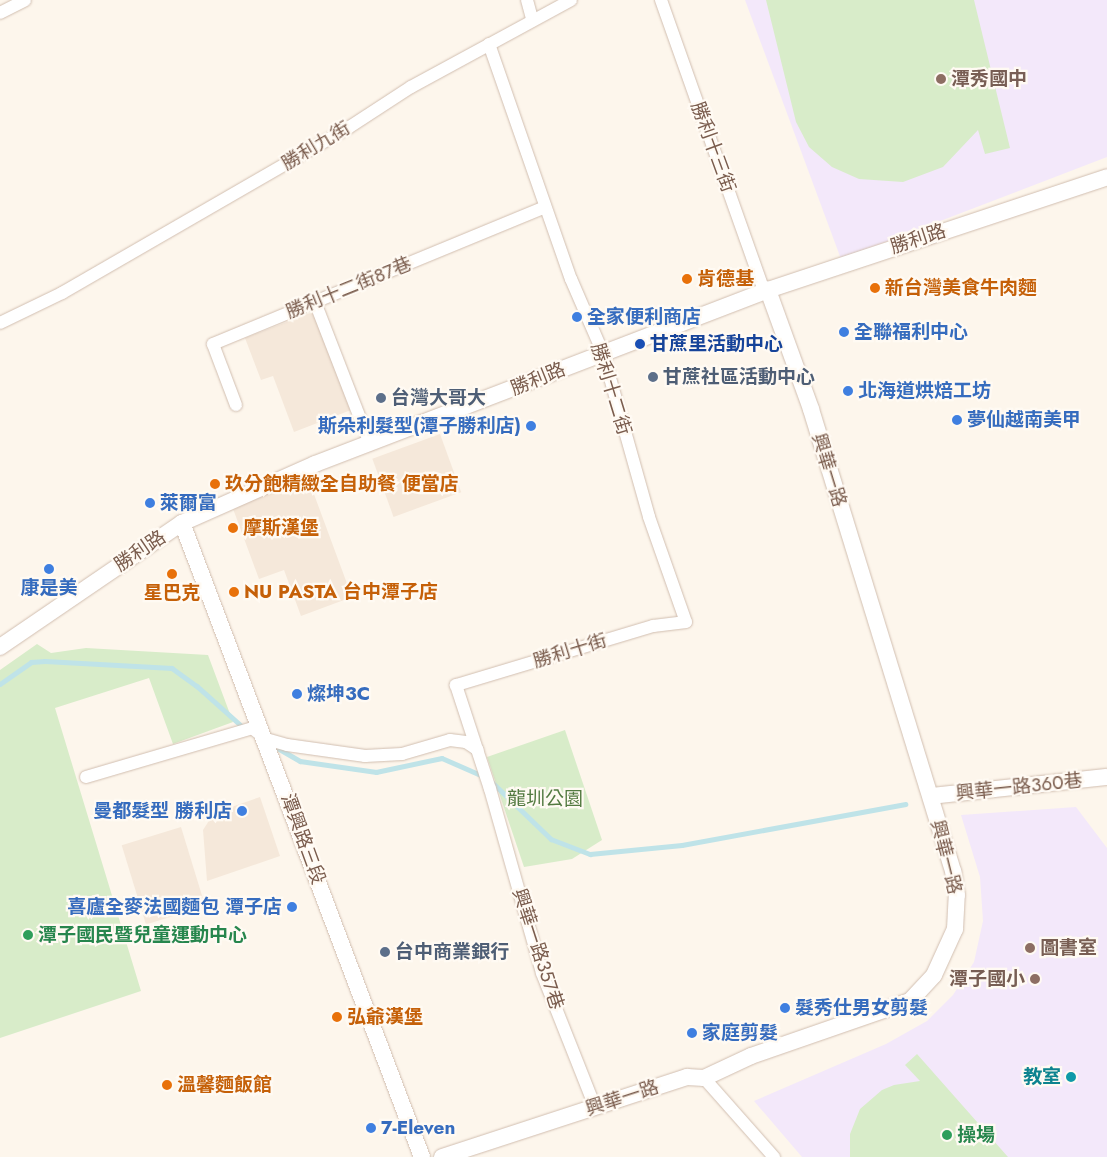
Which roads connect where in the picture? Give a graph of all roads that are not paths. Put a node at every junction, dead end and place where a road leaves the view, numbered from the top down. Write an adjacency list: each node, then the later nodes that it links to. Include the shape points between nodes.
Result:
1 (25, 0): 5 (street)
2 (527, 0): 6 (street)
3 (571, 0): 6 (street, 勝利九街)
4 (661, 0): 10 (street, 勝利十三街, via 763,288)
5 (0, 13)
6 (532, 19): 7 (street, 勝利九街)
7 (489, 44): 9 (street, 勝利十二街); 12 (street, 勝利九街, via 62,294)
8 (1107, 177): 10 (street, 勝利路)
9 (545, 207): 11 (street, 勝利十二街87巷); 13 (street, 勝利十二街)
10 (768, 290): 13 (street, 勝利路); 23 (street, 興華一路, via 811,410)
11 (315, 302): 14 (street, 勝利十二街87巷, via 213,344); 15 (street)
12 (0, 323)
13 (603, 354): 15 (street, 勝利路); 17 (street, 勝利十二街, via 649,517)
14 (236, 405)
15 (370, 444): 16 (street, 勝利路, via 315,464)
16 (182, 523): 18 (street, 勝利路); 19 (street, 潭興路三段)
17 (686, 622): 20 (street, 勝利十街, via 653,626 456,685)
18 (0, 647)
19 (268, 744): 20 (street, via 365,756 402,754 450,740 466,742); 21 (street, via 252,728); 26 (street, 潭興路三段)
20 (478, 750): 25 (street, 興華一路357巷, via 542,973)
21 (86, 777)
22 (1107, 777): 23 (street, 興華一路360巷)
23 (931, 796): 24 (street, 興華一路, via 953,871 958,916 928,983 910,1001 750,1056)
24 (704, 1078): 25 (street, 興華一路, via 687,1077); 28 (street)
25 (595, 1107): 27 (street, 興華一路)
26 (422, 1157)
27 (442, 1157)
28 (774, 1157)

